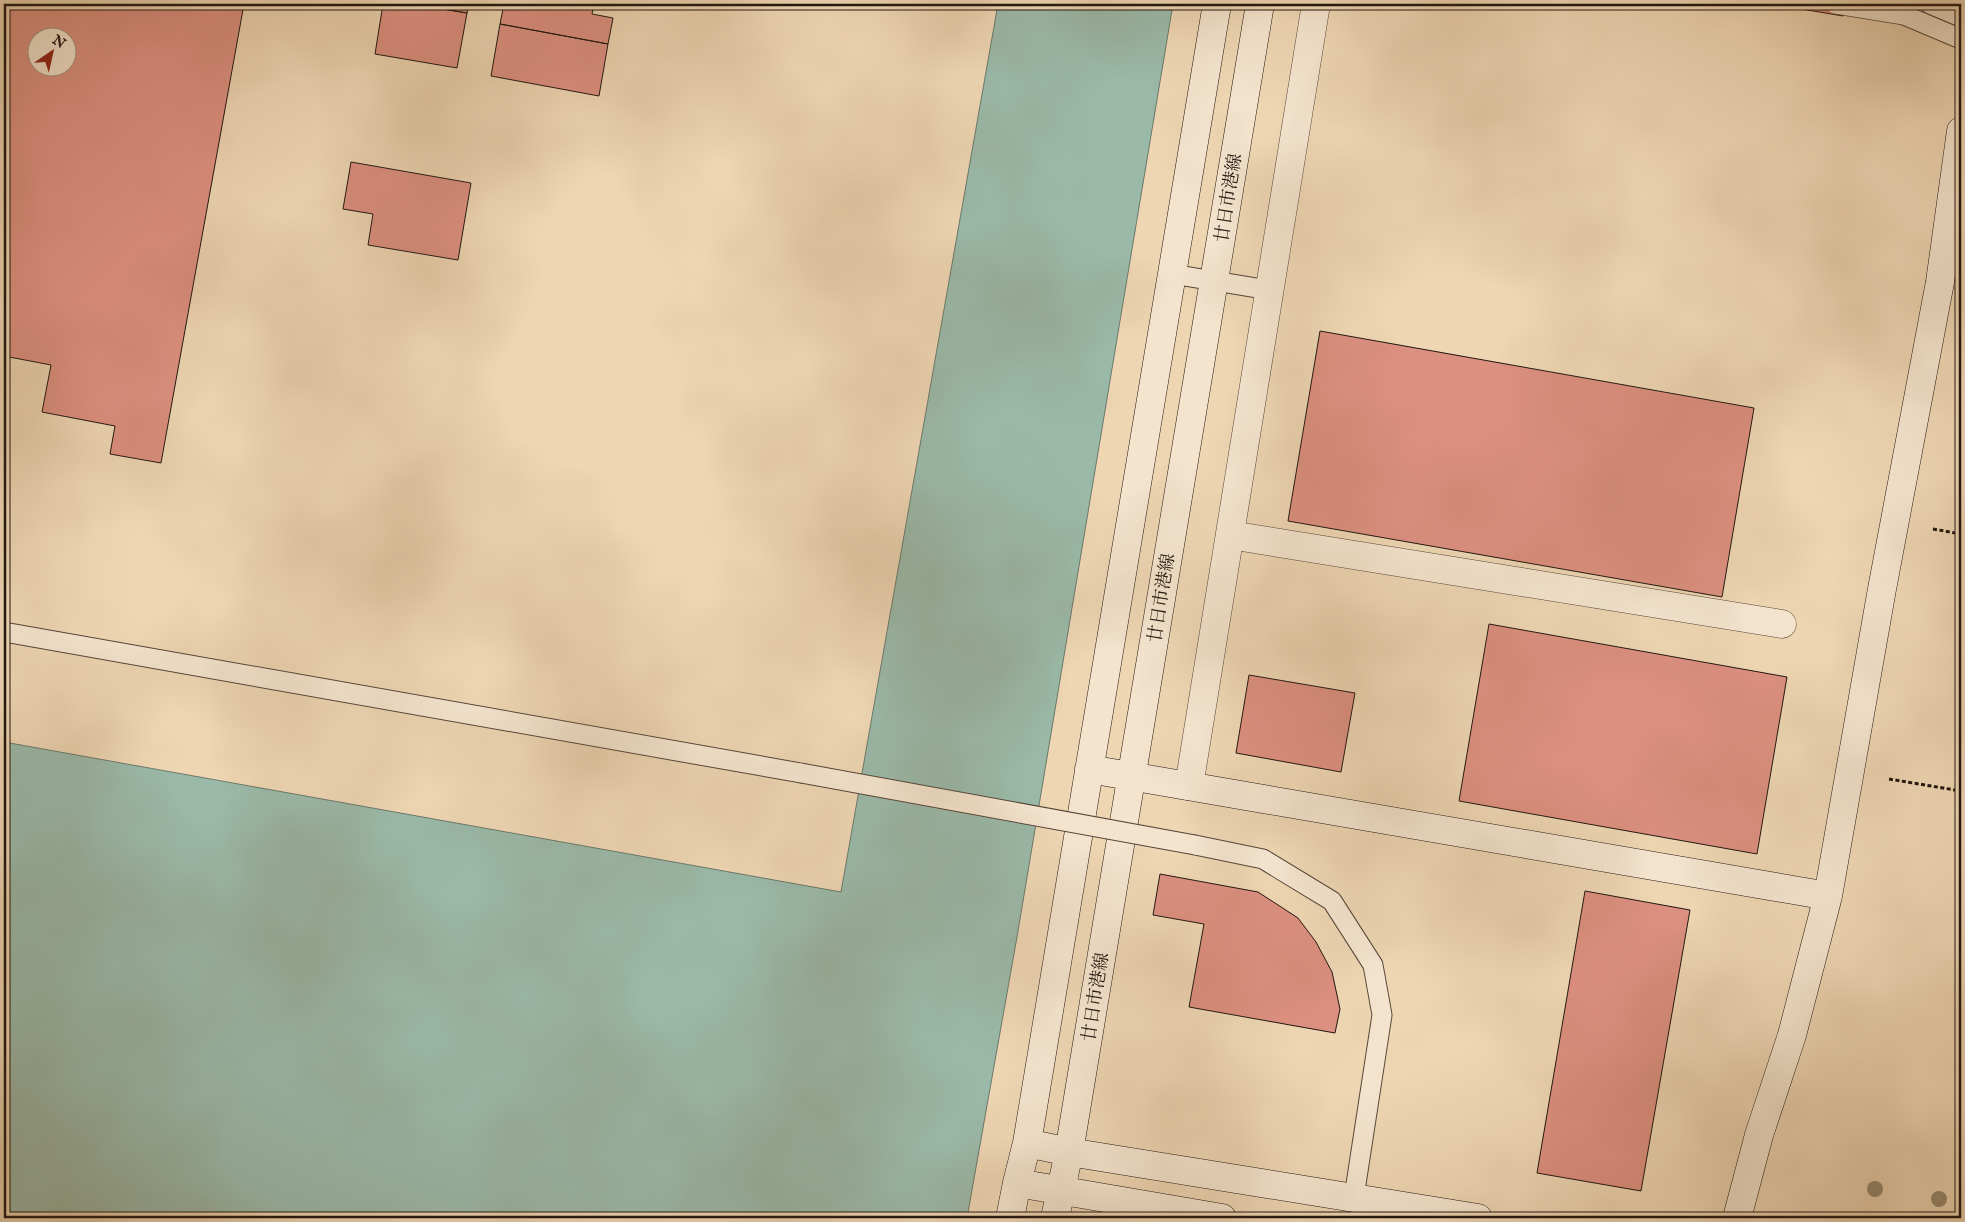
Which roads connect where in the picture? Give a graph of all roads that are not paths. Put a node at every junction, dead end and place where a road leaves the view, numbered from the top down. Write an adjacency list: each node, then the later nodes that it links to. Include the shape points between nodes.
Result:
1 (1217, 4): 9 (street)
2 (1260, 4): 10 (street, 廿日市港線)
3 (1316, 4): 11 (street)
4 (1836, 4): 7 (lane, bridge, via 1904,15)
5 (1930, 4): 6 (lane)
6 (1961, 17)
7 (1961, 39)
8 (1960, 142): 18 (street, via 1940,282)
9 (1172, 274): 10 (lane); 15 (street)
10 (1214, 281): 11 (lane); 16 (street, 廿日市港線)
11 (1270, 290): 12 (street)
12 (1230, 535): 13 (street); 17 (street)
13 (1782, 624)
14 (4, 632): 23 (lane, bridge, via 801,773 1263,859 1332,901 1373,965 1382,1015)
15 (1089, 769): 16 (street); 19 (street)
16 (1132, 776): 17 (street); 20 (street, 廿日市港線)
17 (1189, 786): 18 (street)
18 (1828, 896): 28 (street, via 1792,1035)
19 (1027, 1143): 20 (street); 21 (street)
20 (1069, 1152): 22 (street, 廿日市港線); 23 (street)
21 (1017, 1183): 22 (street); 24 (street)
22 (1060, 1191): 25 (street, 廿日市港線); 26 (street)
23 (1354, 1197): 27 (street)
24 (1010, 1218)
25 (1055, 1218)
26 (1222, 1218)
27 (1478, 1218)
28 (1737, 1218)

